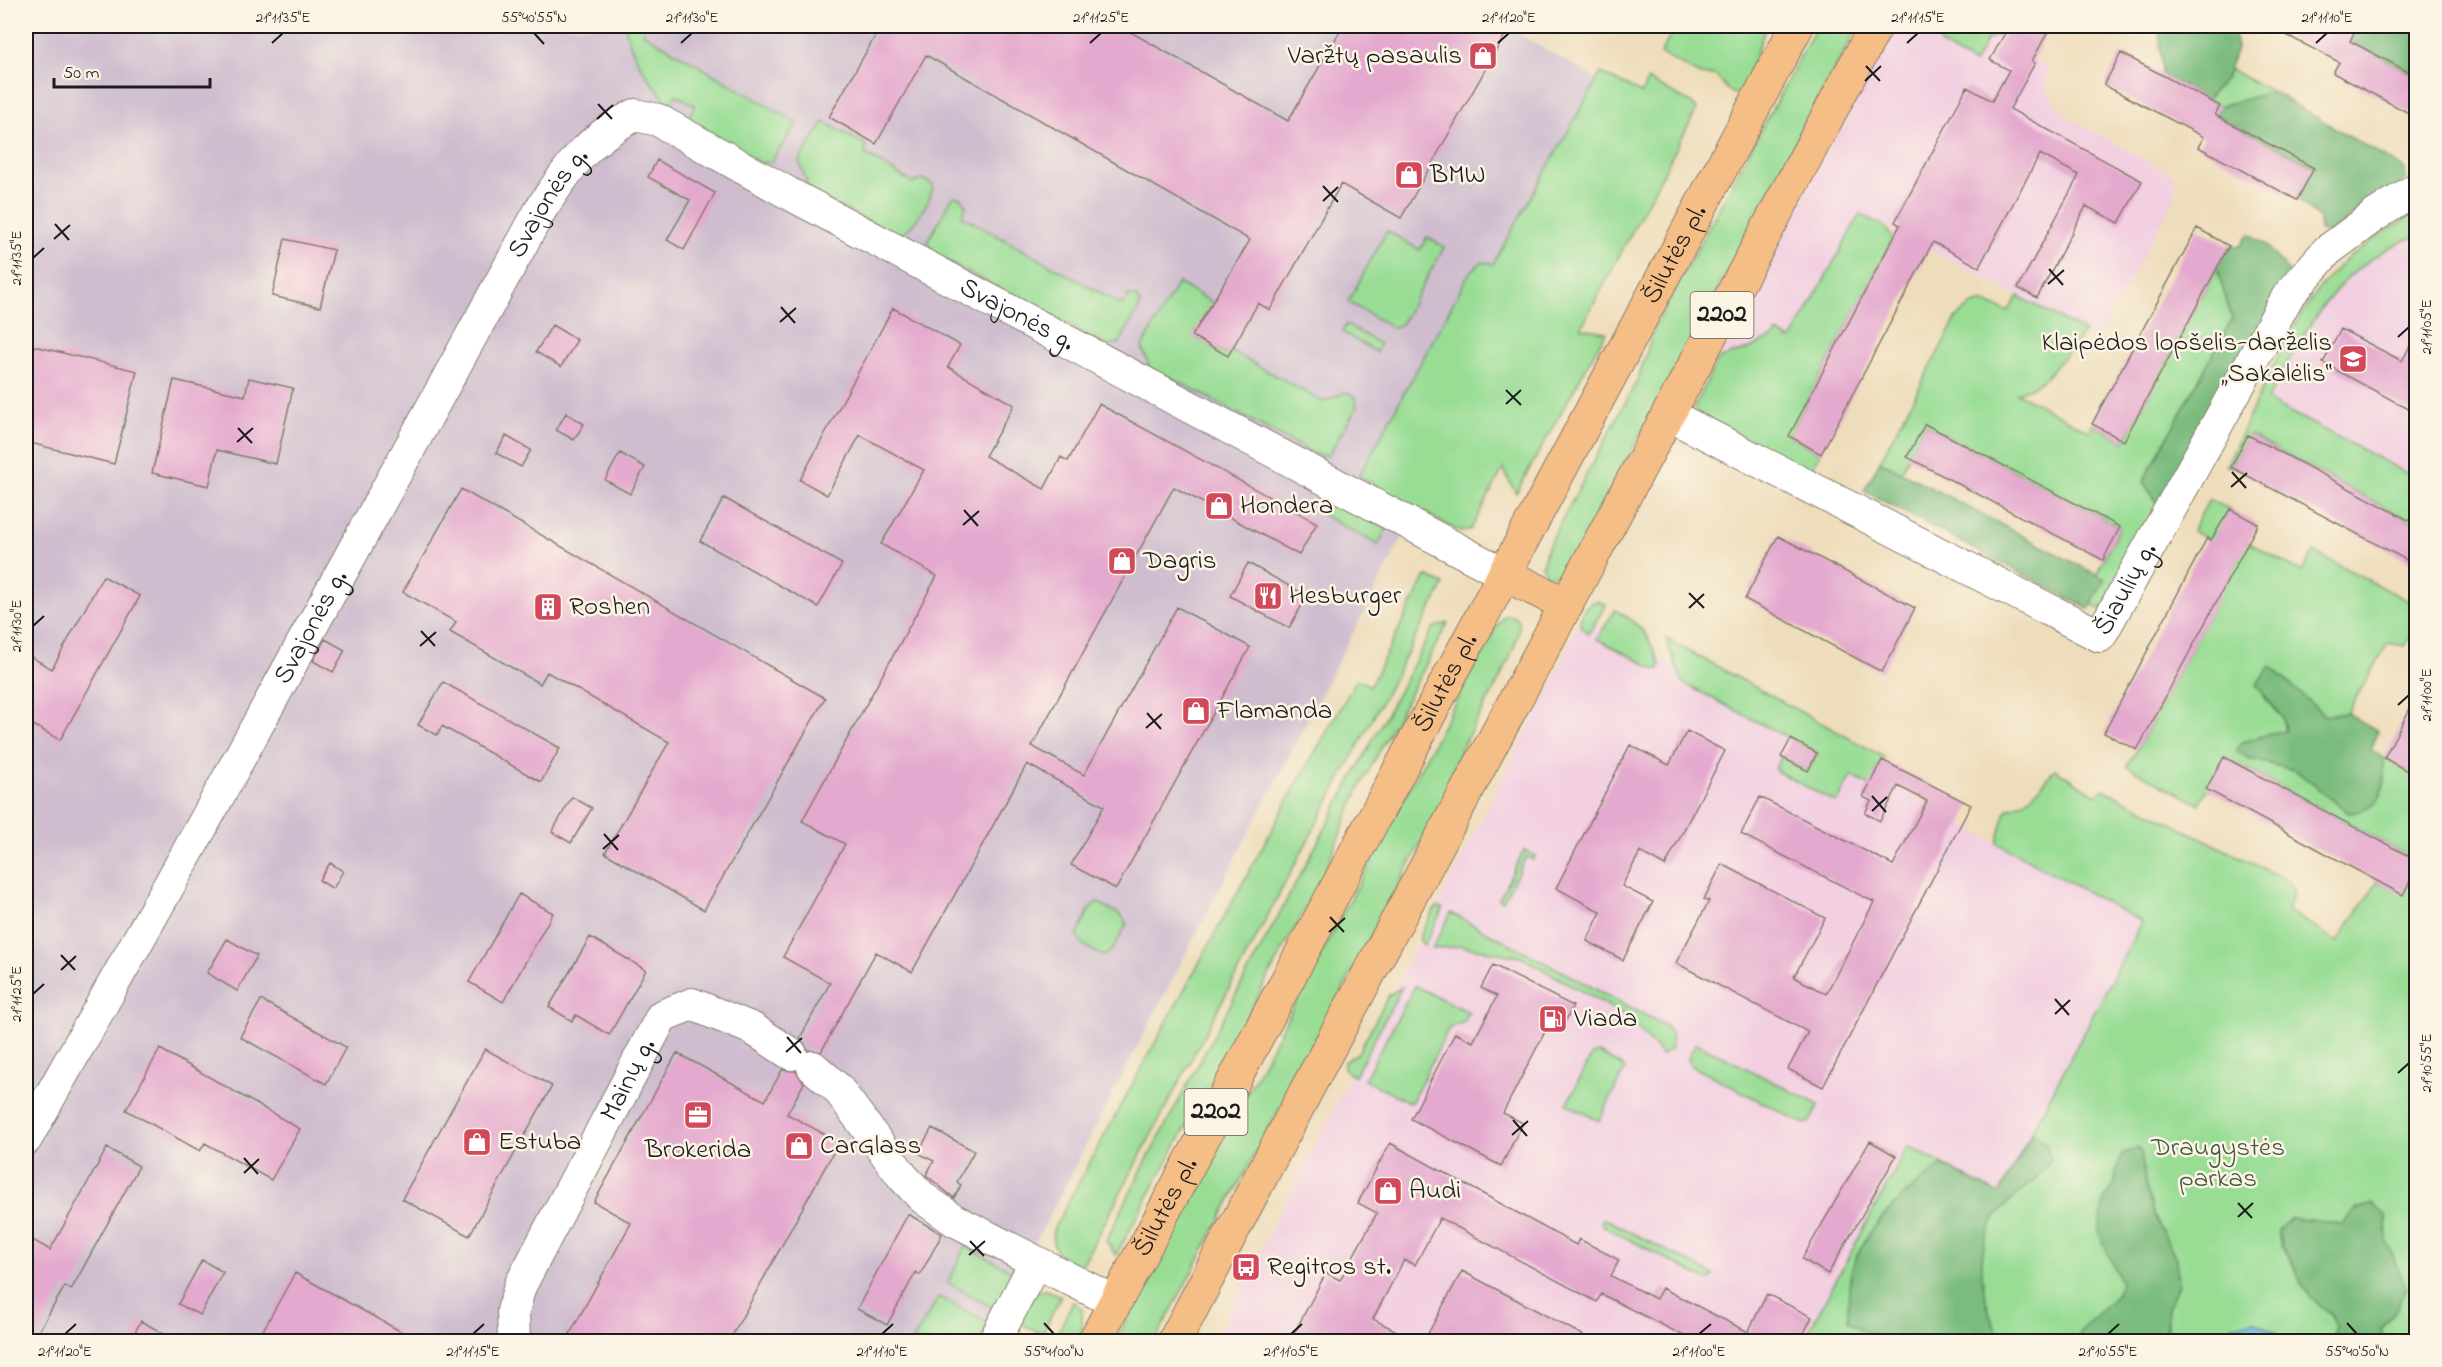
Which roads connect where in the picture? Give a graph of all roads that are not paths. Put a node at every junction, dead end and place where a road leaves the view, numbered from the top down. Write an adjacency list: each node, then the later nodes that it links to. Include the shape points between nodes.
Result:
1 (1797, 26): 5 (main road, Šilutės pl. / 2202)
2 (1876, 26): 4 (main road, 2202)
3 (2416, 189): 4 (street, Šiaulių g., via 2327,251 2288,296 2100,636)
4 (1669, 416): 6 (main road, 2202)
5 (1504, 574): 6 (main road); 7 (street, Svajonės g., via 658,120 635,115 599,136 582,152 541,209); 9 (main road, Šilutės pl. / 2202)
6 (1567, 605): 13 (main road, 2202)
7 (26, 1139)
8 (1035, 1263): 9 (street, Mainų g.); 10 (street, Mainų g., via 954,1220 923,1198 838,1089 802,1060 753,1029 692,1004 662,1016 520,1286 513,1311); 11 (street)
9 (1115, 1302): 12 (main road, Šilutės pl. / 2202)
10 (514, 1341)
11 (994, 1341)
12 (1094, 1341)
13 (1174, 1341)

